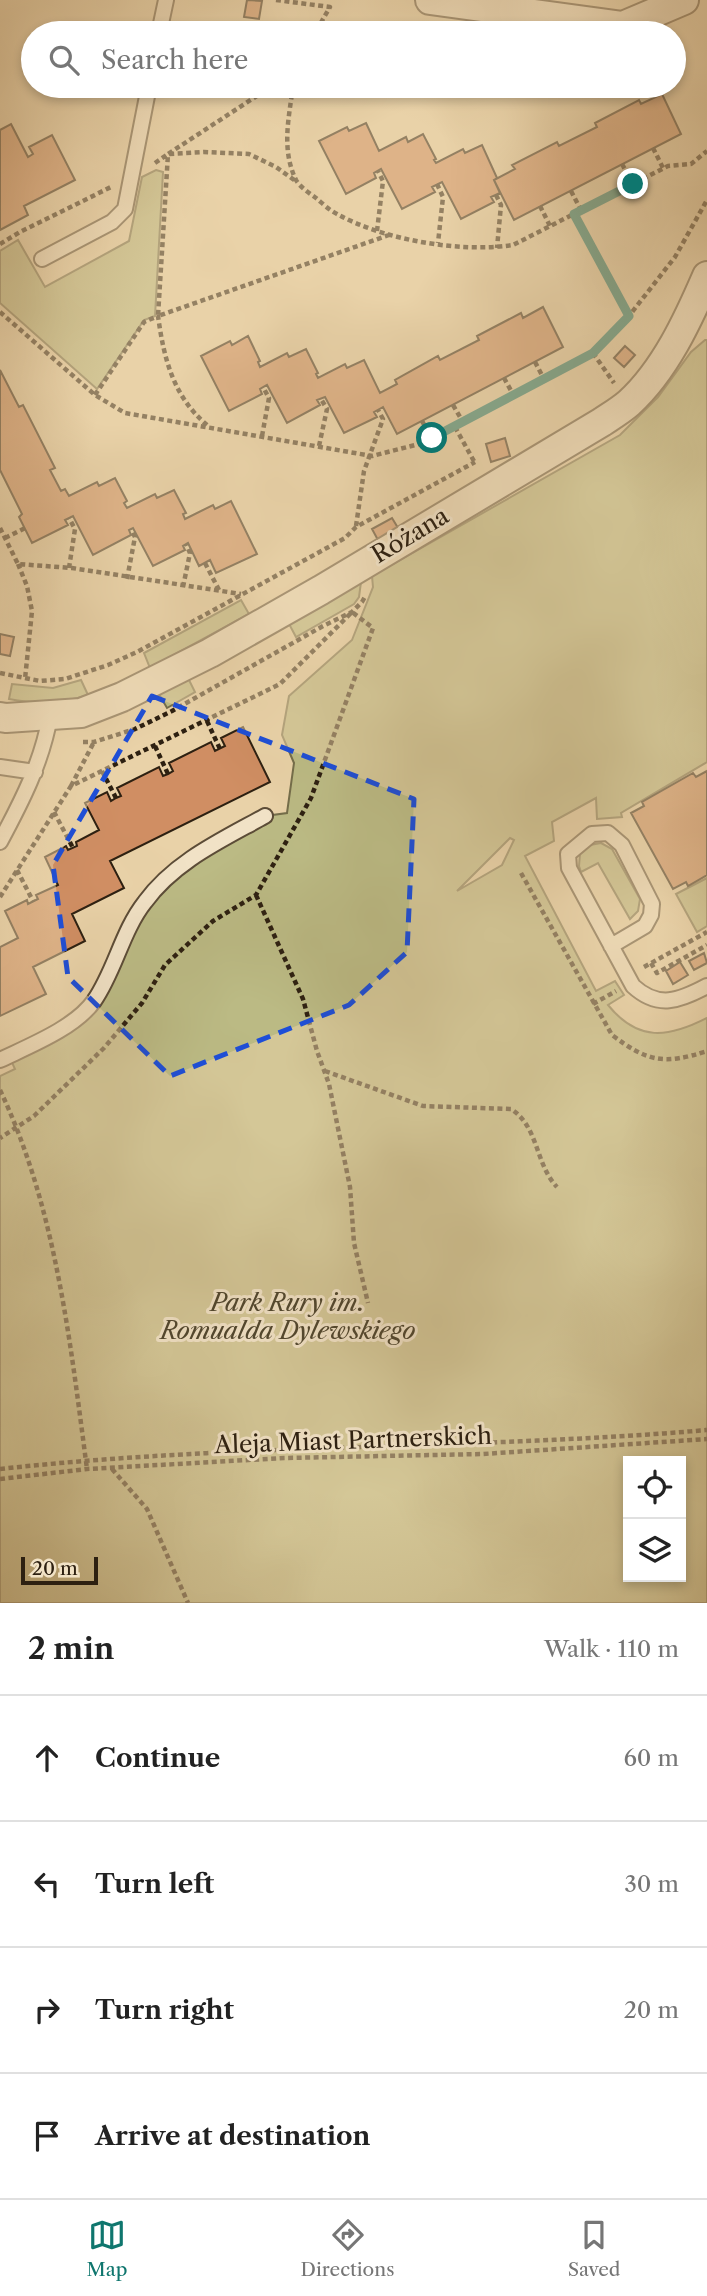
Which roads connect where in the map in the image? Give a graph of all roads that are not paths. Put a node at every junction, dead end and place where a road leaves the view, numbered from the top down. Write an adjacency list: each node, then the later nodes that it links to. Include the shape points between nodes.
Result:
1 (166, 0): 4 (lane)
2 (430, 0): 5 (street)
3 (684, 0): 6 (street)
4 (162, 21)
5 (586, 21)
6 (635, 21)
7 (147, 98): 8 (lane, via 125,209 112,222)
8 (42, 258)
9 (707, 276): 10 (street, Różana)
10 (699, 316): 11 (street, Różana, via 651,379 628,404 602,422 210,653 122,697 81,713)
11 (50, 716): 12 (street, Różana); 14 (lane)
12 (0, 717)
13 (0, 768): 14 (lane)
14 (35, 772): 16 (lane)
15 (265, 816): 19 (lane, via 188,860 163,882 144,903 93,1003 73,1022)
16 (0, 842)
17 (611, 946): 17 (lane, via 645,926 652,904 622,845 608,833 592,834 568,854 569,868); 18 (lane, via 633,986 651,999 676,1000)
18 (707, 986)
19 (0, 1060)

